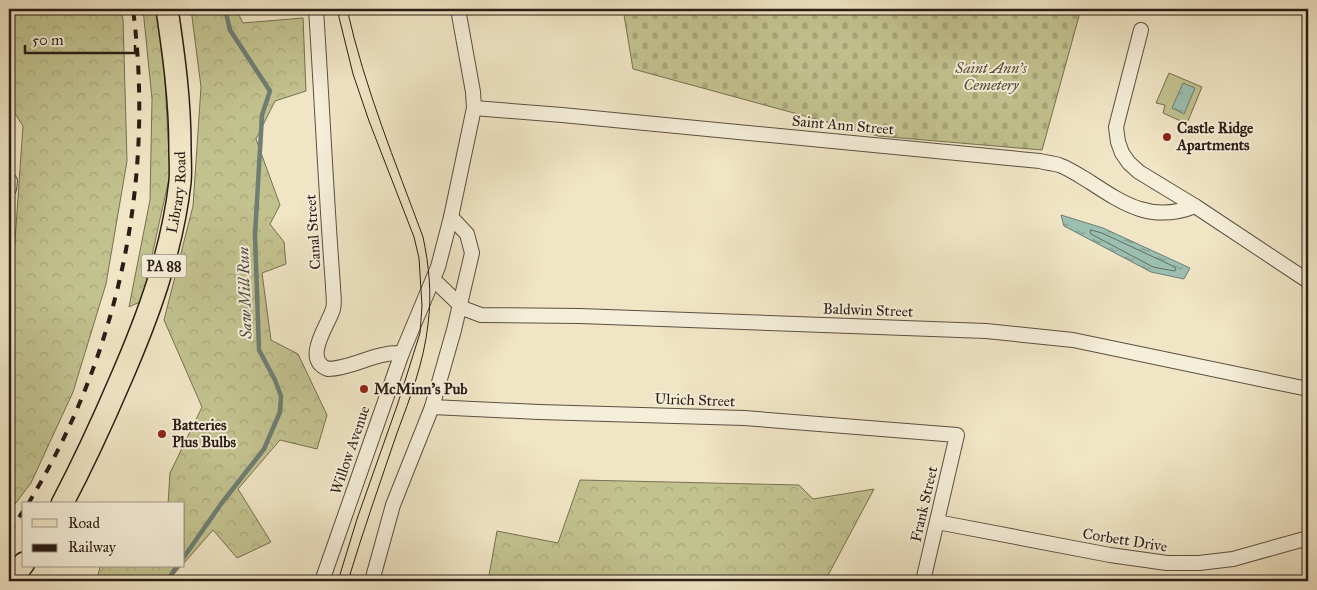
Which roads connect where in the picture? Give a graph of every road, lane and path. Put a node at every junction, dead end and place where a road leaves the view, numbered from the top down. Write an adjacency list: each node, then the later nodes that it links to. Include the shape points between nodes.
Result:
1 (167, 9): 15 (main road, Library Road / PA 88, via 178,80 180,122 180,181 172,230 152,304 99,430)
2 (316, 9): 11 (street, Canal Street, via 334,299 331,315 317,347 317,356 324,368 336,369 384,353)
3 (458, 9): 5 (street, Willow Avenue)
4 (1141, 30): 6 (street, via 1116,128 1118,142 1129,163 1139,172)
5 (474, 108): 6 (street, Saint Ann Street, via 1040,161 1071,170 1124,203 1146,211 1181,212); 7 (street, Willow Avenue)
6 (1195, 206): 9 (street)
7 (451, 216): 8 (street, Willow Avenue); 10 (street, via 466,234 472,253)
8 (433, 279): 10 (street, Baldwin Street); 11 (street, Willow Avenue)
9 (1308, 281)
10 (460, 305): 12 (street, Baldwin Street, via 482,315 986,330 1073,340); 13 (street)
11 (402, 353): 20 (street, Willow Avenue)
12 (1308, 389)
13 (432, 407): 14 (street, Ulrich Street, via 744,418); 21 (street, via 393,505)
14 (957, 434): 16 (street, Frank Street)
15 (63, 502)
16 (937, 522): 17 (street, Corbett Drive, via 1167,564 1233,559); 22 (street, Frank Street)
17 (1308, 538)
18 (22, 566): 19 (main road)
19 (11, 581)
20 (322, 581)
21 (372, 581)
22 (923, 581)

